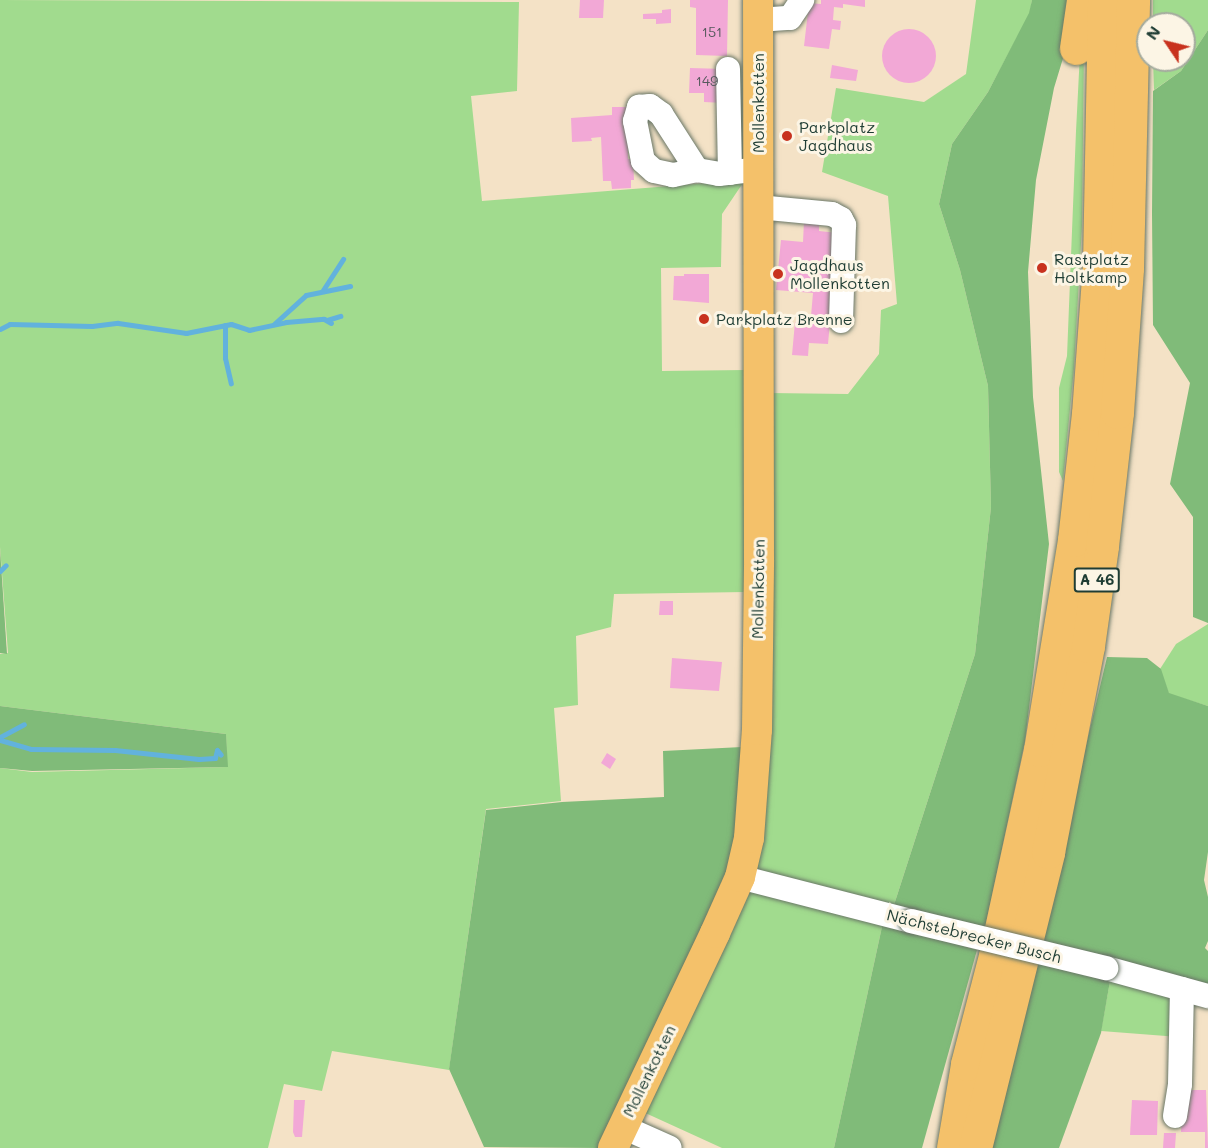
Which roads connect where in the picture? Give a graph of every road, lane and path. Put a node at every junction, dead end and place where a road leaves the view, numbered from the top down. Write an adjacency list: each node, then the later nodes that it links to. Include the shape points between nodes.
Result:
1 (802, 0): 5 (street, via 790,18)
2 (1083, 0): 6 (highway)
3 (1104, 0): 13 (highway, A 46, via 1099,265 1087,425)
4 (1133, 0): 21 (highway, A 46, via 1127,268 1102,546 1088,646 1051,841)
5 (758, 10): 9 (main road, Mollenkotten)
6 (1076, 48)
7 (728, 69): 9 (street)
8 (698, 170): 9 (street)
9 (744, 171): 10 (main road, Mollenkotten)
10 (758, 207): 11 (street, via 832,214 841,219); 14 (main road, Mollenkotten, via 757,730 749,838)
11 (841, 321)
12 (1056, 485): 13 (highway)
13 (1058, 646): 20 (highway, A 46, via 1020,845 967,1064)
14 (740, 877): 15 (street, Nächstebrecker Busch, bridge); 18 (main road, Mollenkotten)
15 (1182, 989): 16 (street, Nächstebrecker Busch); 17 (street, via 1180,1084)
16 (1208, 996)
17 (1175, 1116)
18 (618, 1138): 19 (street)
19 (670, 1148)
20 (953, 1148)
21 (975, 1148)

